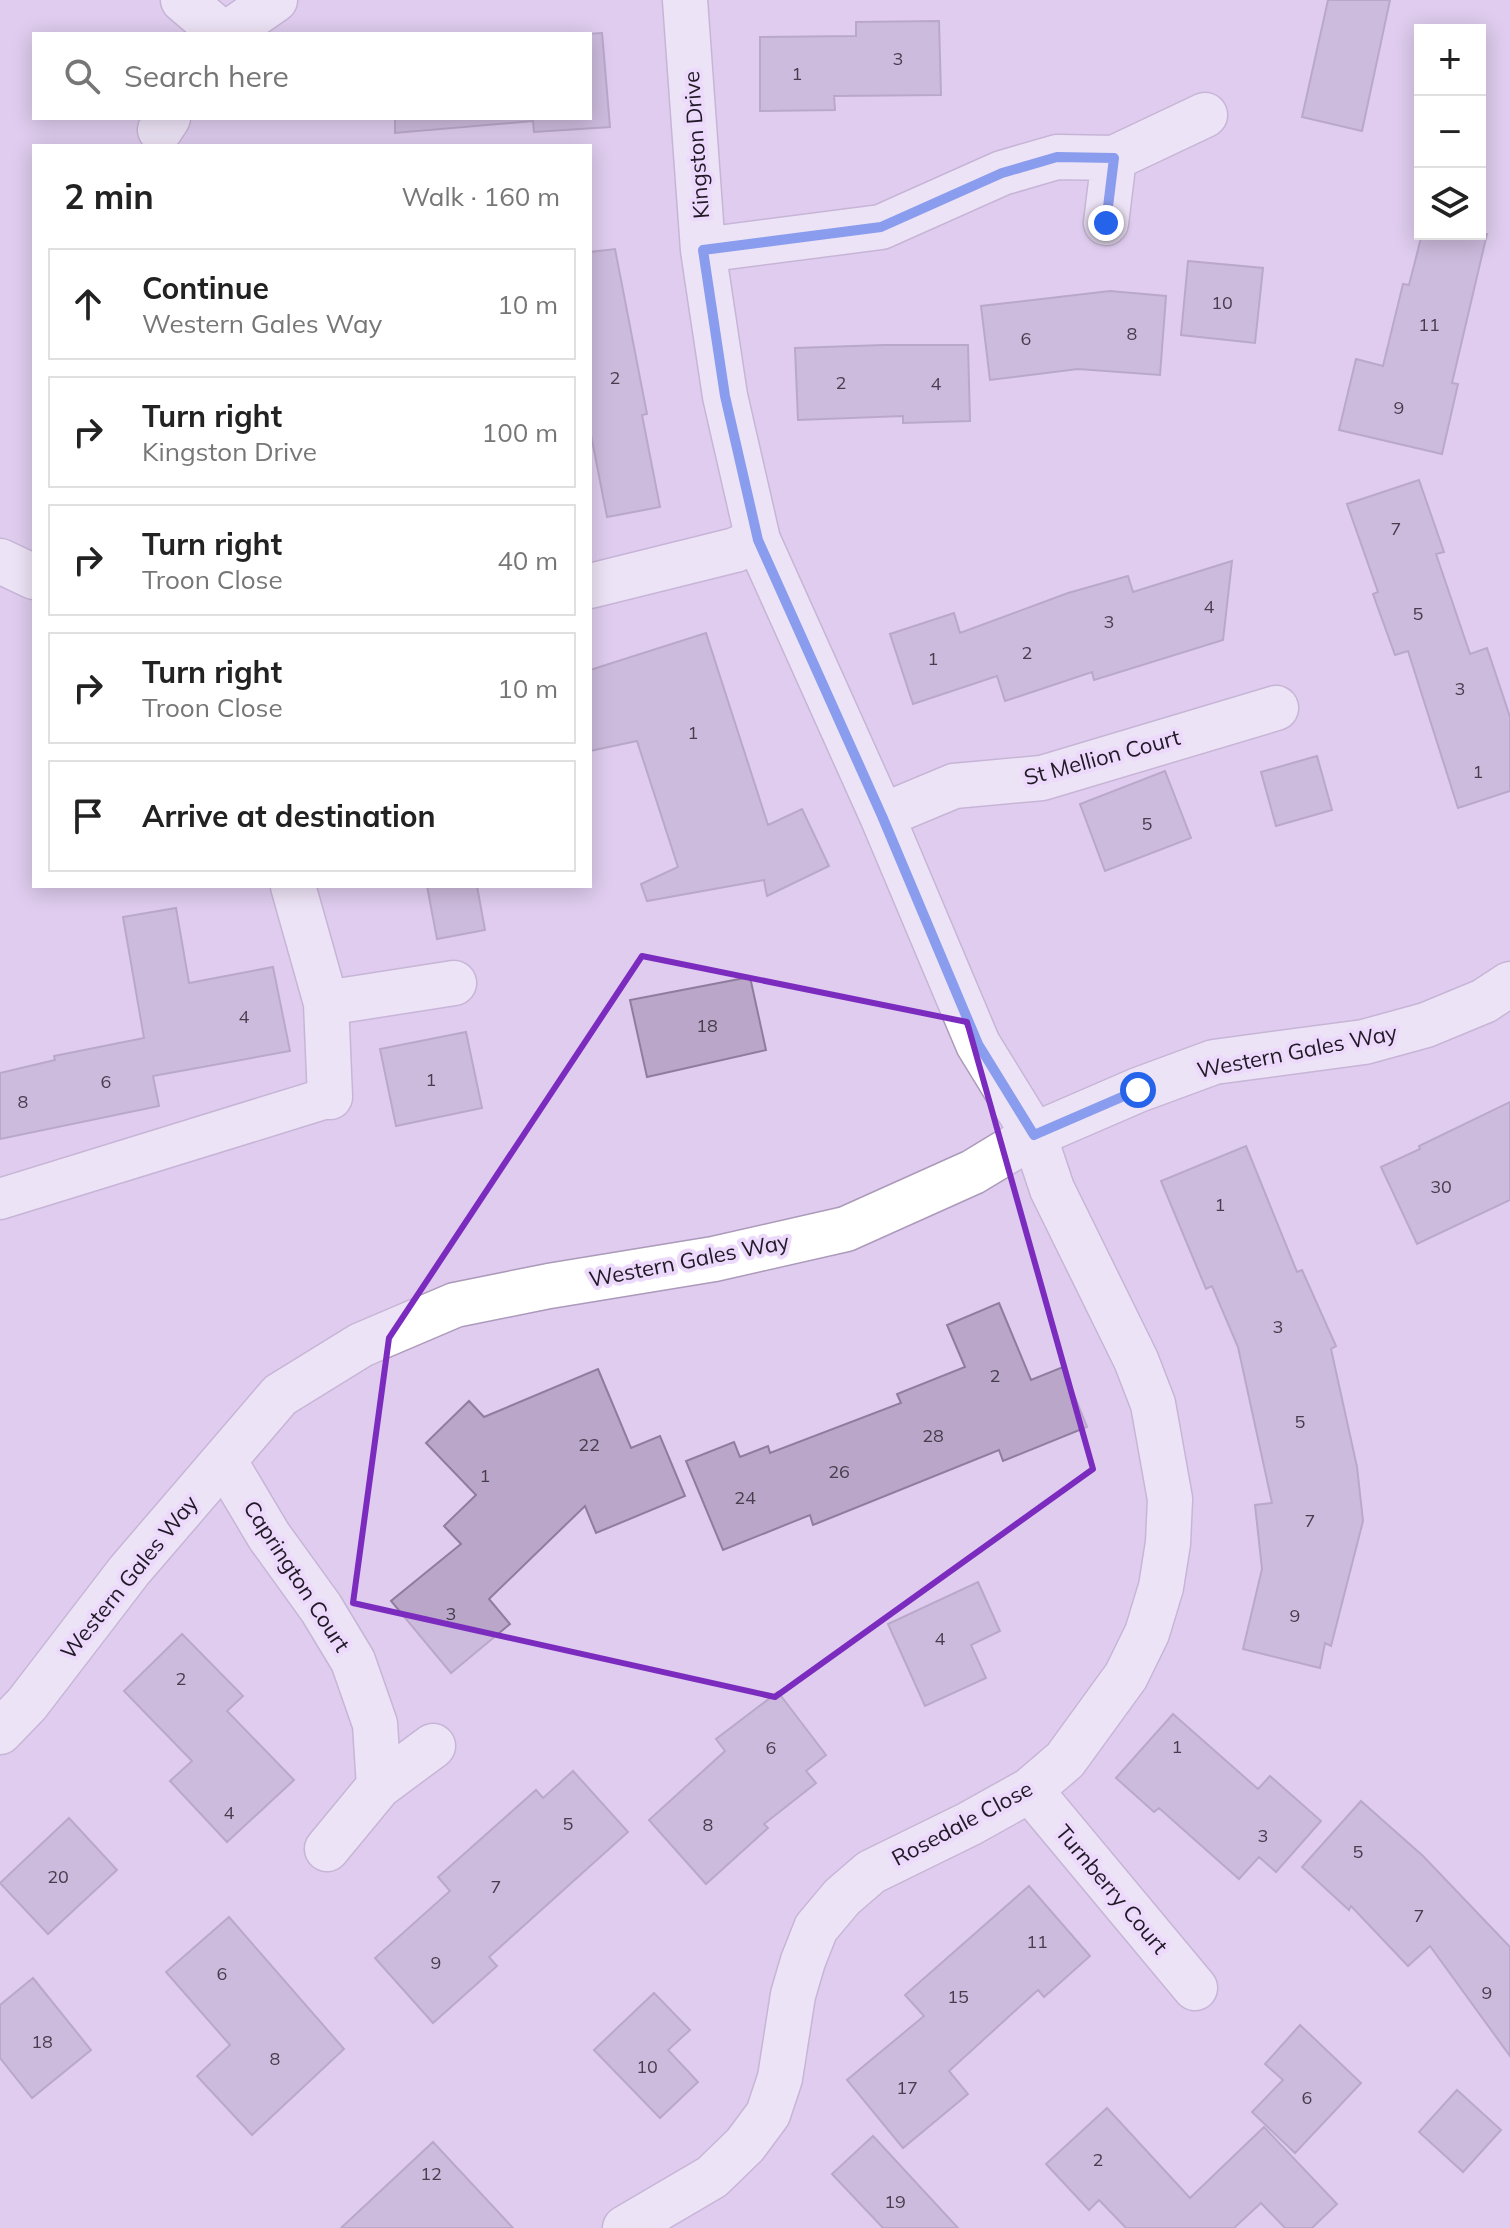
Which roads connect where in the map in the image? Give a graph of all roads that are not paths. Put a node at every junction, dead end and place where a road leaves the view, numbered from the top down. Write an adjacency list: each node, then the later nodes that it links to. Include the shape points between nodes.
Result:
1 (183, 0): 4 (street)
2 (275, 0): 5 (street)
3 (685, 0): 9 (street, Kingston Drive)
4 (223, 32)
5 (228, 32)
6 (1205, 115): 7 (street)
7 (1114, 158): 8 (street); 9 (street, via 1057,157 1002,173 881,227)
8 (1106, 223)
9 (703, 250): 10 (street, Kingston Drive, via 725,396)
10 (758, 540): 13 (street); 15 (street, Kingston Drive)
11 (0, 561): 12 (street)
12 (32, 576)
13 (592, 586)
14 (1276, 708): 15 (street, St Mellion Court, via 1042,778 954,786)
15 (882, 816): 21 (street, Kingston Drive, via 978,1044)
16 (294, 888): 19 (street)
17 (454, 983): 19 (street)
18 (1510, 984): 21 (street, Western Gales Way, via 1426,1025 1364,1042 1214,1062)
19 (326, 1003): 20 (street)
20 (330, 1097): 22 (lane)
21 (1034, 1135): 23 (street, Western Gales Way, via 973,1172 846,1229 714,1259 455,1305 361,1345 280,1395); 27 (street, Rosedale Close, via 1052,1189 1153,1404 1170,1499 1161,1587 1147,1633 1126,1676 1065,1760)
22 (0, 1199)
23 (225, 1462): 24 (street, Western Gales Way); 26 (street, Caprington Court, via 353,1661 375,1724)
24 (0, 1732)
25 (433, 1746): 26 (street)
26 (379, 1786): 28 (street)
27 (1030, 1790): 29 (street, Turnberry Court); 30 (street, Rosedale Close, via 871,1872 842,1897 816,1928 803,1961 768,2114 712,2177)
28 (327, 1849)
29 (1195, 1988)
30 (625, 2228)

